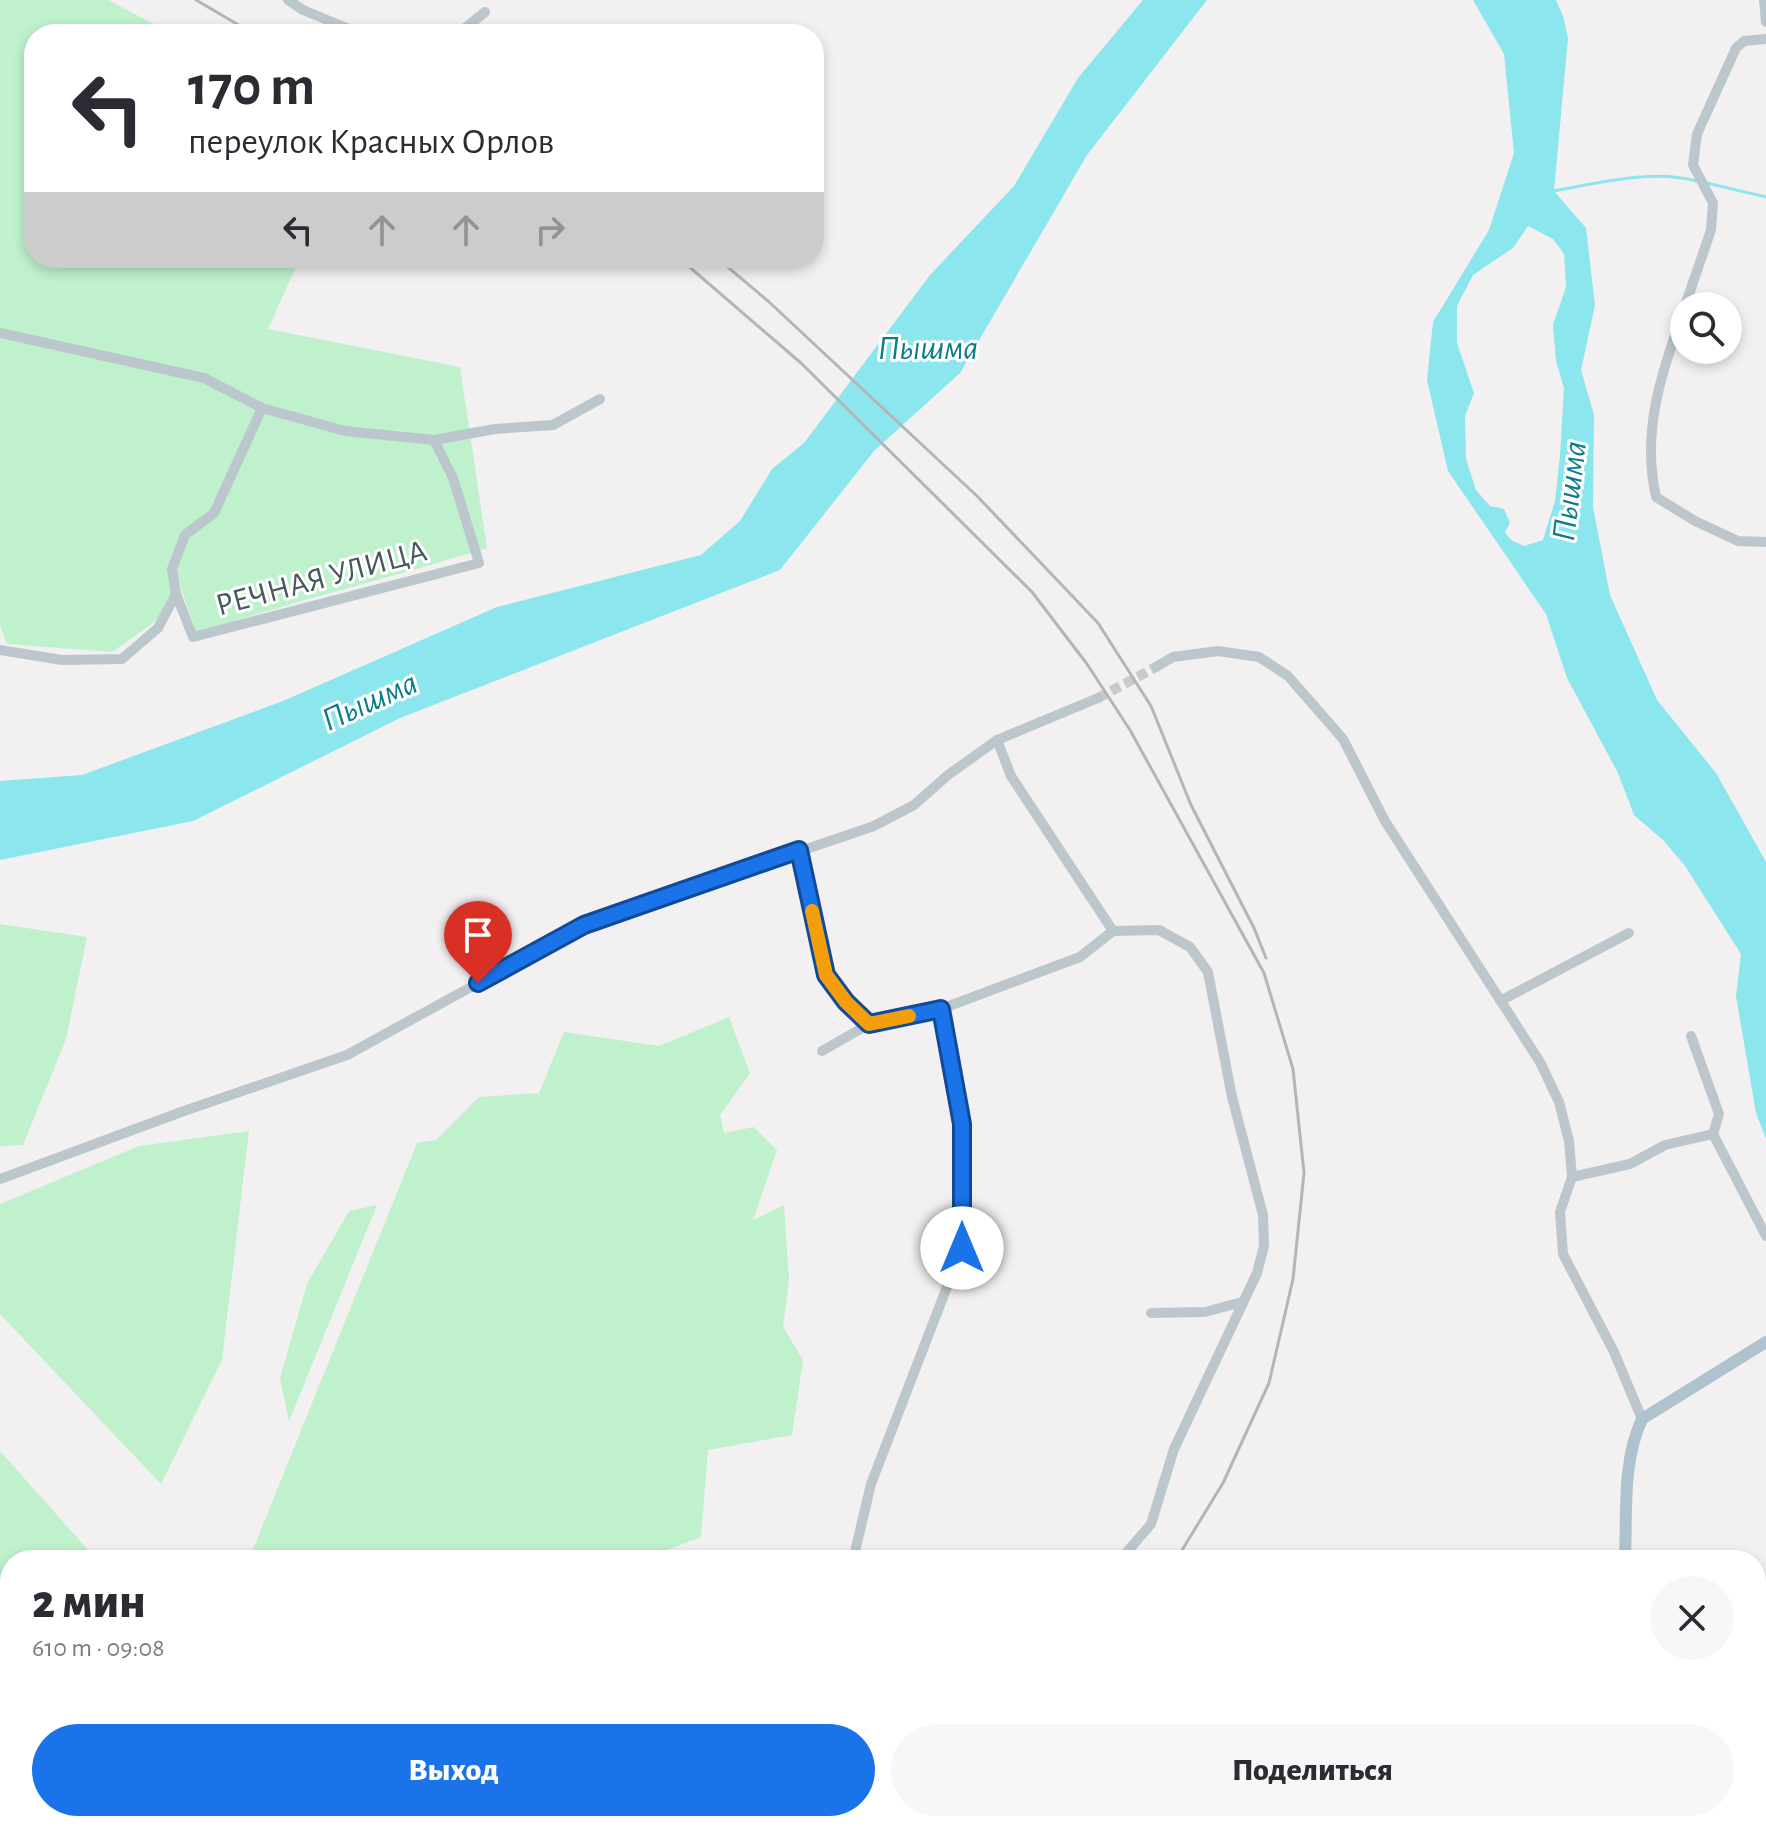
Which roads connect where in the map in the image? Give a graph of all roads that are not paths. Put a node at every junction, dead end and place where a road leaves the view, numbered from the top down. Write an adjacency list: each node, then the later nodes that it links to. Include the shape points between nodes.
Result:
1 (288, 0): 5 (street)
2 (1764, 0): 4 (street)
3 (485, 12): 6 (street)
4 (1766, 22)
5 (337, 24)
6 (470, 24)
7 (1766, 39): 8 (street, via 1744,41 1736,48 1697,134 1693,165 1713,203 1711,230)
8 (1690, 292)
9 (0, 333): 12 (street, via 204,378)
10 (1670, 351): 14 (street, via 1650,436 1649,468 1656,497 1738,541)
11 (600, 399): 13 (street, via 553,425)
12 (262, 408): 13 (street, via 345,431); 15 (street, via 214,513 185,535 172,569)
13 (434, 440): 15 (street, РЕЧНАЯ УЛИЦА, via 453,478 479,563 193,637)
14 (1766, 542)
15 (176, 594): 16 (street, РЕЧНАЯ УЛИЦА, via 158,628 122,659 62,660)
16 (0, 650)
17 (1156, 667): 23 (street, via 1173,657 1218,651 1259,657 1288,676 1343,739 1385,821)
18 (1098, 698): 19 (street)
19 (997, 740): 20 (street, via 914,805 874,826); 21 (street, via 1011,776)
20 (799, 850): 25 (street, via 826,975); 30 (street, via 584,925 347,1055)
21 (1113, 931): 24 (street, via 1080,957); 32 (street, via 1159,930 1190,947 1208,972 1232,1097 1263,1215 1264,1246)
22 (1629, 933): 23 (street)
23 (1500, 1001): 29 (street, via 1559,1102)
24 (941, 1009): 25 (street); 36 (street, via 962,1124 962,1248 871,1484)
25 (869, 1024): 27 (street)
26 (1691, 1036): 28 (street, via 1719,1114)
27 (822, 1051)
28 (1713, 1134): 29 (street, via 1665,1145 1630,1164); 31 (street)
29 (1572, 1177): 35 (street, via 1560,1212 1563,1254)
30 (0, 1179)
31 (1766, 1236)
32 (1242, 1302): 33 (street, via 1205,1312); 37 (street, via 1174,1449 1151,1524)
33 (1151, 1313)
34 (1766, 1342): 35 (main road)
35 (1642, 1419): 38 (main road, via 1628,1462)
36 (855, 1550)
37 (1129, 1550)
38 (1625, 1550)

